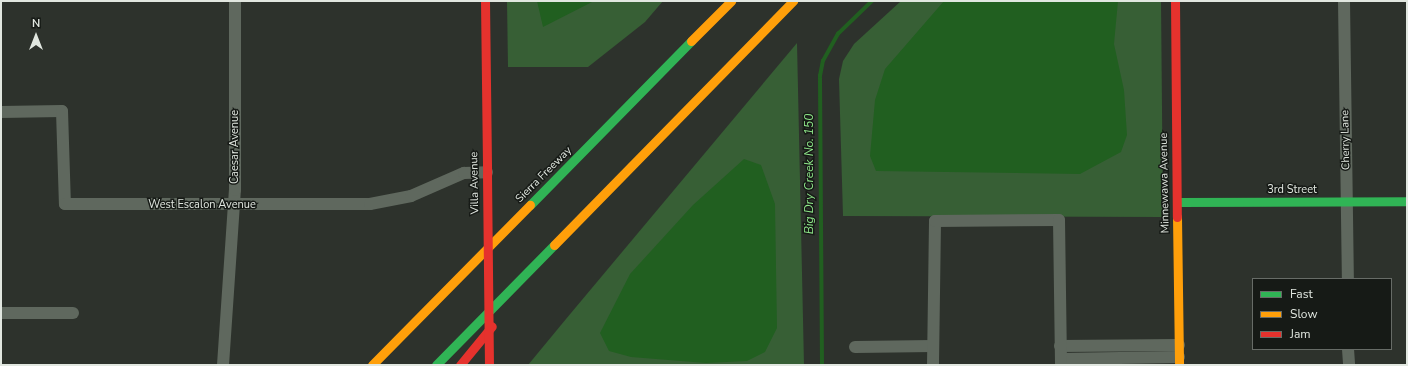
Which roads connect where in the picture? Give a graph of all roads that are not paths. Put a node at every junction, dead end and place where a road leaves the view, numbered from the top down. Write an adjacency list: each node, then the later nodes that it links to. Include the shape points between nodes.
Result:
1 (235, 1): 13 (street, Caesar Avenue)
2 (485, 1): 8 (main road, Villa Avenue)
3 (731, 1): 21 (main road, Sierra Freeway)
4 (793, 1): 9 (main road)
5 (1175, 1): 12 (main road, Minnewawa Avenue)
6 (1344, 1): 10 (street, Cherry Lane)
7 (1, 112): 13 (street, West Escalon Avenue, via 62,111 65,204)
8 (487, 173): 13 (street, West Escalon Avenue, via 464,173 395,201); 30 (main road, Villa Avenue, bridge)
9 (603, 194): 28 (main road); 29 (main road)
10 (1347, 201): 11 (main road, 3rd Street); 12 (main road, 3rd Street); 14 (street, Cherry Lane)
11 (1407, 201)
12 (1177, 202): 23 (main road, Minnewawa Avenue)
13 (234, 205): 25 (street, Caesar Avenue)
14 (1348, 278)
15 (1, 313): 16 (street)
16 (73, 313)
17 (933, 346): 18 (street, via 935,222 1060,220); 19 (street); 31 (street)
18 (1060, 346): 22 (street); 24 (street)
19 (855, 347)
20 (1348, 350): 32 (street)
21 (384, 352): 26 (main road); 27 (main road, Sierra Freeway)
22 (1122, 352): 23 (street); 24 (street)
23 (1179, 356)
24 (1061, 362)
25 (223, 365)
26 (368, 365)
27 (372, 365)
28 (436, 365)
29 (460, 365)
30 (489, 365)
31 (933, 365)
32 (1348, 365)

